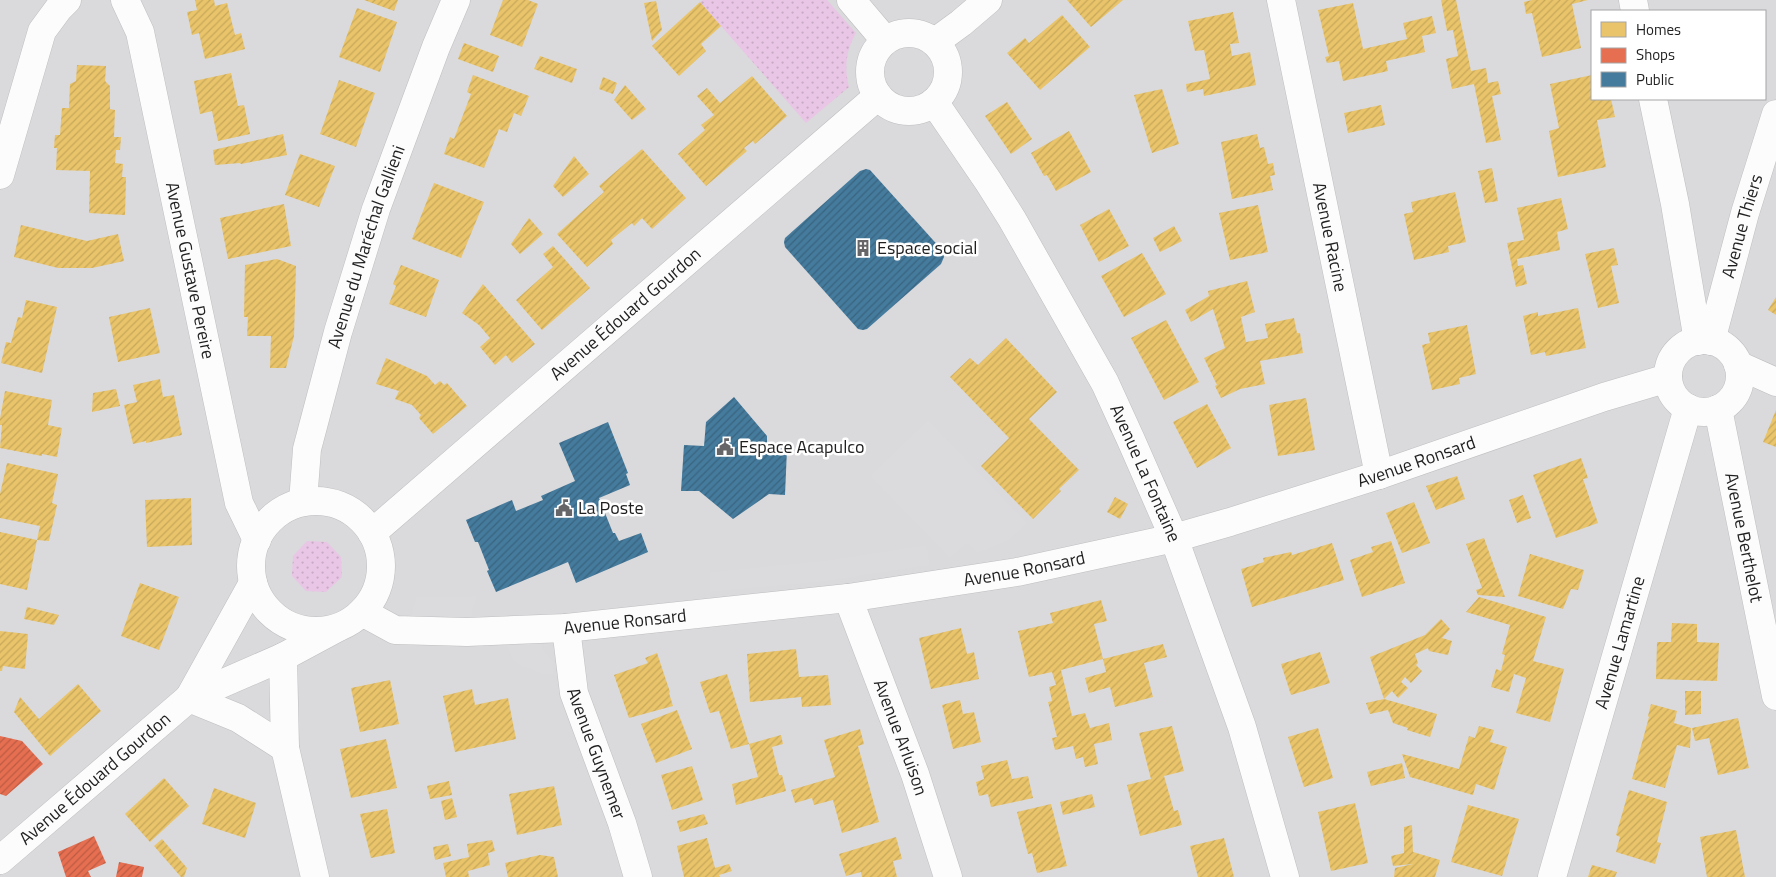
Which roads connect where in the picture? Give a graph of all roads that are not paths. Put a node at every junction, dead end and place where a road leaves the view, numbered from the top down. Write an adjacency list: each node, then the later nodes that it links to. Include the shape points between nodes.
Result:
1 (67, 0): 13 (street, via 42,31)
2 (125, 0): 24 (street, Avenue Gustave Pereire, via 140,32 239,503)
3 (456, 0): 21 (street, Avenue du Maréchal Gallieni, via 376,209 338,332 307,449)
4 (852, 0): 7 (street)
5 (988, 0): 8 (street)
6 (1282, 0): 20 (street, Avenue Racine)
7 (885, 40): 8 (street, via 905,32 926,36); 9 (street, via 871,60 872,85)
8 (935, 42): 11 (street, via 943,51 948,72 944,89)
9 (878, 96): 11 (street, via 894,108 904,110 920,109); 22 (street, Avenue Édouard Gourdon)
10 (1653, 100): 14 (street)
11 (934, 102): 23 (street, Avenue La Fontaine, via 1012,219 1100,375)
12 (1776, 114): 14 (street, Avenue Thiers)
13 (0, 175)
14 (1704, 341): 15 (street, via 1728,348); 16 (street, via 1688,344 1680,350 1673,358)
15 (1738, 365): 17 (street); 19 (street, via 1739,386 1727,404)
16 (1668, 378): 18 (street, via 1675,397); 20 (street, Avenue Ronsard)
17 (1776, 382)
18 (1688, 408): 19 (street, via 1700,412); 39 (street, Avenue Lamartine)
19 (1718, 409): 31 (street, Avenue Berthelot)
20 (1379, 475): 23 (street, Avenue Ronsard)
21 (303, 502): 22 (street, via 323,501 342,506 360,518); 24 (street, via 283,510 268,523)
22 (372, 533): 27 (street, via 380,553 381,574 375,595)
23 (1174, 538): 26 (street, Avenue Ronsard, via 1017,572); 38 (street, Avenue La Fontaine, via 1242,727)
24 (257, 540): 25 (street, via 251,561)
25 (253, 583): 28 (street, via 262,602 276,618 295,628 316,632); 32 (street, Avenue Édouard Gourdon)
26 (848, 598): 29 (street, Avenue Ronsard); 37 (street, Avenue Arluison, via 915,774)
27 (362, 612): 28 (street); 29 (street, Avenue Ronsard, via 395,630 467,632)
28 (337, 628): 30 (street, Avenue Édouard Gourdon)
29 (566, 628): 36 (street, Avenue Guynemer, via 574,693 622,823)
30 (283, 657): 32 (street, Avenue Édouard Gourdon); 33 (street)
31 (1776, 696)
32 (189, 698): 33 (street, via 238,718); 34 (street, Avenue Édouard Gourdon)
33 (285, 748): 35 (street)
34 (0, 860)
35 (314, 877)
36 (638, 877)
37 (948, 877)
38 (1285, 877)
39 (1552, 877)

